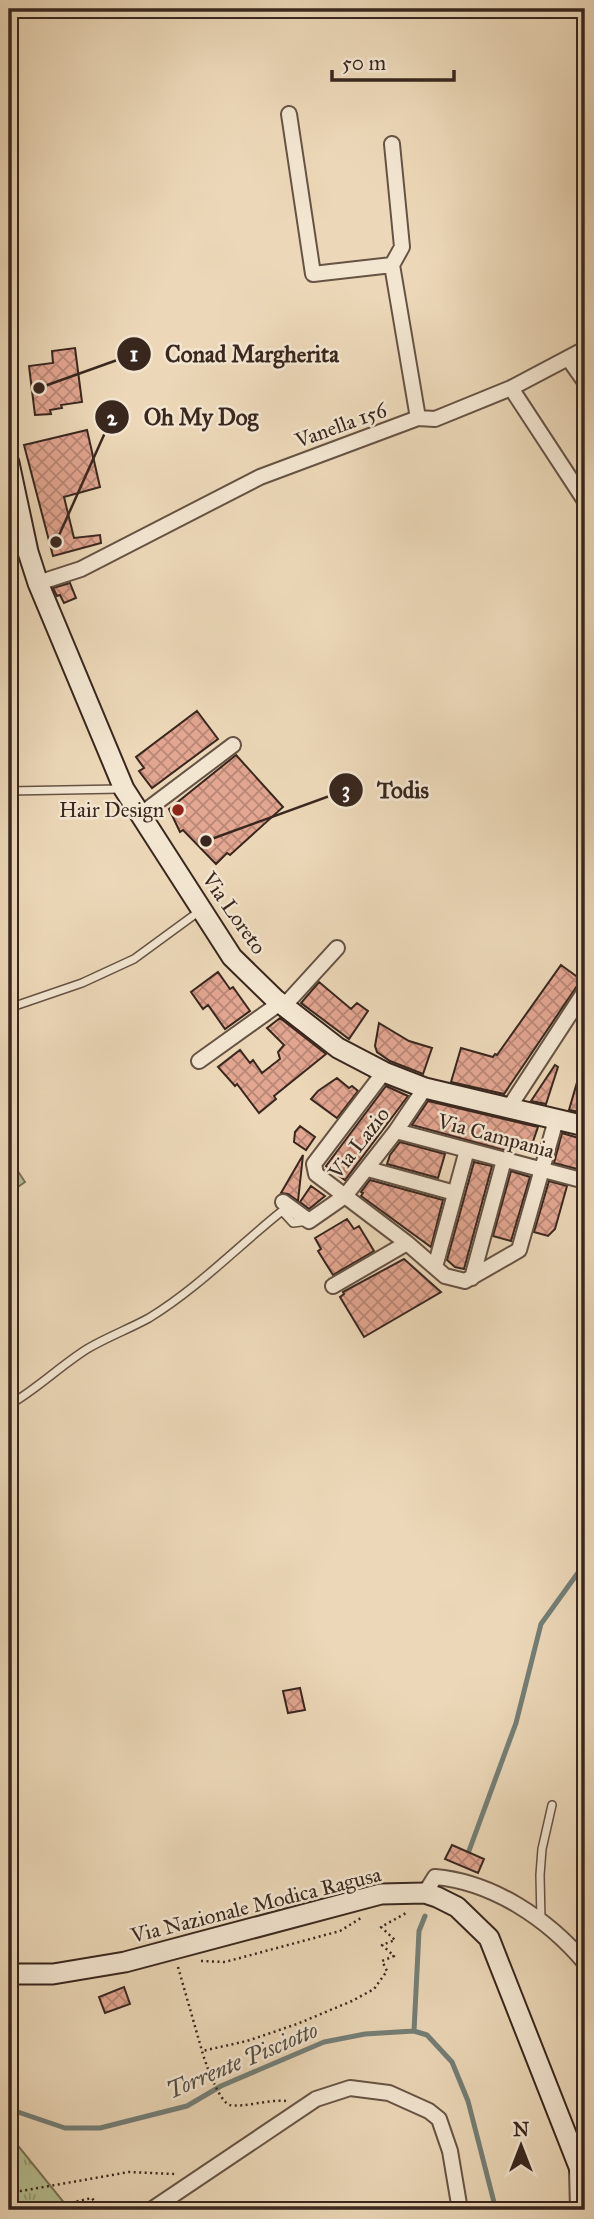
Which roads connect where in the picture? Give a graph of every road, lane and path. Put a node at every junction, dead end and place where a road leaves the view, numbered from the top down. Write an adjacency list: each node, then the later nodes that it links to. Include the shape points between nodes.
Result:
1 (289, 114): 3 (street, via 313,274)
2 (392, 144): 3 (street, via 402,247)
3 (392, 265): 8 (street)
4 (585, 349): 5 (street, Vanella 156)
5 (568, 358): 6 (street); 7 (street, Vanella 156)
6 (585, 382)
7 (511, 387): 8 (street, Vanella 156, via 435,419); 10 (street)
8 (418, 418): 11 (street, Vanella 156, via 260,477 81,569)
9 (9, 463): 11 (street, Via Loreto)
10 (585, 501)
11 (37, 583): 13 (street, Via Loreto)
12 (233, 745): 15 (street)
13 (124, 789): 14 (lane); 15 (street, Via Loreto)
14 (9, 791)
15 (140, 815): 16 (street, Via Loreto)
16 (201, 909): 19 (street, Via Loreto, via 232,957); 20 (lane, via 134,959)
17 (337, 948): 19 (street)
18 (585, 991): 24 (street)
19 (282, 1004): 21 (street); 22 (street, Via Loreto, via 338,1048)
20 (9, 1008)
21 (199, 1061)
22 (384, 1072): 23 (street, Via Loreto); 34 (street, via 314,1164 316,1174)
23 (425, 1088): 24 (street, Via Loreto); 27 (street, Via Lazio)
24 (508, 1109): 25 (street, Via Loreto)
25 (556, 1120): 26 (street, Via Loreto); 31 (street)
26 (585, 1126)
27 (396, 1131): 28 (street, Via Campania); 30 (street, Via Lazio)
28 (467, 1150): 29 (street, Via Campania); 33 (street)
29 (504, 1160): 31 (street, Via Campania); 39 (street)
30 (368, 1169): 33 (street); 34 (street, Via Lazio)
31 (542, 1170): 32 (street, Via Campania); 39 (street, via 519,1250)
32 (585, 1181)
33 (455, 1193): 38 (street)
34 (345, 1196): 36 (street, Via Lazio); 37 (street)
35 (283, 1202): 36 (street)
36 (309, 1221): 41 (lane, via 293,1223 282,1211 220,1267 150,1317 86,1350)
37 (407, 1243): 38 (street); 40 (street)
38 (435, 1267): 39 (street, via 445,1276)
39 (472, 1278)
40 (333, 1286)
41 (9, 1405)
42 (552, 1805): 46 (lane, via 542,1849)
43 (425, 1893): 46 (street, via 435,1877 450,1878 515,1903); 50 (street, Via Nazionale Modica Ragusa, via 381,1894 125,1962 53,1974); 53 (street, Via Nazionale Modica Ragusa, via 457,1907 489,1938)
44 (406, 1907): 51 (path, via 408,1912 382,1927 394,1940 382,1945 394,1956 382,1961 387,1971 374,1989 297,2024)
45 (369, 1914): 47 (path, via 328,1935 225,1962)
46 (541, 1921): 48 (street)
47 (194, 1961)
48 (585, 1963)
49 (186, 1964): 51 (path, via 178,1966)
50 (9, 1974)
51 (202, 2051): 52 (path, via 222,2100 231,2105 273,2099 291,2102)
52 (277, 2125): 55 (street); 64 (street, via 316,2099 350,2088 389,2093 429,2110 439,2119 450,2151)
53 (577, 2161): 56 (street, Via Nazionale Modica Ragusa); 65 (street)
54 (9, 2180): 58 (path)
55 (195, 2180): 58 (path, via 181,2174 129,2172); 63 (street)
56 (585, 2182)
57 (9, 2189): 58 (path)
58 (21, 2191)
59 (9, 2201): 61 (path)
60 (41, 2209): 61 (path); 62 (path, via 92,2199)
61 (25, 2210)
62 (100, 2210)
63 (151, 2210)
64 (460, 2210)
65 (578, 2210)

